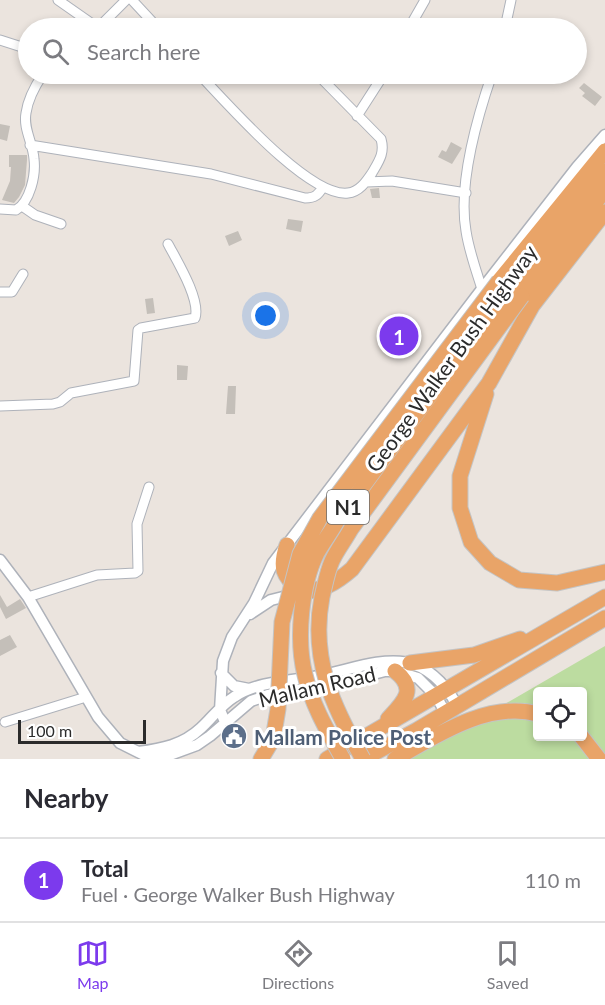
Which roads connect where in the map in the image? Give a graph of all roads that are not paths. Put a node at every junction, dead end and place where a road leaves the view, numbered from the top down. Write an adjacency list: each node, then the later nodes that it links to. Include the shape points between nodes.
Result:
1 (58, 0): 6 (street)
2 (126, 0): 7 (street)
3 (132, 0): 8 (street)
4 (425, 0): 9 (street)
5 (511, 0): 10 (street)
6 (84, 18)
7 (108, 18)
8 (149, 18)
9 (415, 18)
10 (506, 18)
11 (0, 40): 12 (street)
12 (18, 46)
13 (36, 84): 20 (street, via 26,114)
14 (209, 84): 24 (street, via 284,159)
15 (327, 84): 18 (street)
16 (378, 84): 18 (street)
17 (489, 84): 26 (street, via 472,146)
18 (357, 116): 23 (street, via 381,139 383,147)
19 (605, 135): 34 (street, George Walker Bush Highway)
20 (30, 145): 24 (street, via 211,174 305,198 318,195); 27 (street, via 34,171)
21 (605, 151): 33 (highway, N1)
22 (605, 171): 33 (highway, George Walker Bush Highway / N1)
23 (366, 182): 24 (street, via 348,193); 26 (street, via 392,181)
24 (323, 187)
25 (605, 190): 33 (highway, George Walker Bush Highway / N1)
26 (466, 193): 34 (street, via 466,231)
27 (22, 206): 28 (street, via 16,210); 30 (street)
28 (0, 209)
29 (605, 212): 36 (highway, via 532,306)
30 (61, 224)
31 (168, 244): 37 (street, via 190,290 196,316 138,330 134,381 71,393 53,404)
32 (23, 274): 35 (street, via 12,292)
33 (510, 288): 62 (highway, N1, bridge, via 320,518 300,554 282,622 275,731); 64 (highway, George Walker Bush Highway / N1, bridge, via 337,521 317,553 306,584 301,642 304,673 314,703); 65 (highway, George Walker Bush Highway / N1, bridge, via 332,562 320,611 320,656 334,703)
34 (482, 289): 39 (street, George Walker Bush Highway)
35 (0, 292)
36 (489, 383): 41 (highway, via 460,476 460,508 471,542 490,563 519,580 557,583); 42 (highway, via 352,569 339,581 317,591)
37 (0, 406)
38 (149, 487): 43 (street, via 137,524 138,571 97,575)
39 (287, 545): 42 (highway, via 282,569); 45 (street, George Walker Bush Highway)
40 (0, 560): 43 (street)
41 (605, 572)
42 (301, 592): 45 (street, via 271,600)
43 (28, 597): 53 (street)
44 (605, 597): 47 (highway)
45 (244, 618): 50 (street, George Walker Bush Highway, via 229,644)
46 (605, 618): 54 (highway)
47 (552, 629): 48 (highway, via 474,655); 52 (highway)
48 (410, 663): 51 (street, via 387,660); 52 (street, via 429,672)
49 (395, 671): 52 (street); 58 (street, Mallam Road, via 268,695 251,701); 59 (highway, via 405,679 408,689 404,702)
50 (221, 673): 51 (street, via 234,686); 55 (street, George Walker Bush Highway)
51 (250, 689): 55 (street, via 234,696)
52 (442, 692): 54 (street); 59 (highway)
53 (86, 697): 57 (street); 61 (street, via 112,736)
54 (451, 708): 65 (highway)
55 (220, 710): 58 (street); 61 (street, via 177,744)
56 (533, 714): 66 (highway, via 477,717)
57 (5, 722)
58 (225, 722): 61 (street, Mallam Road, via 186,751 150,758)
59 (377, 730): 63 (highway)
60 (585, 741): 67 (highway)
61 (138, 752)
62 (261, 759)
63 (327, 759)
64 (343, 759)
65 (363, 759)
66 (395, 759)
67 (599, 759)

